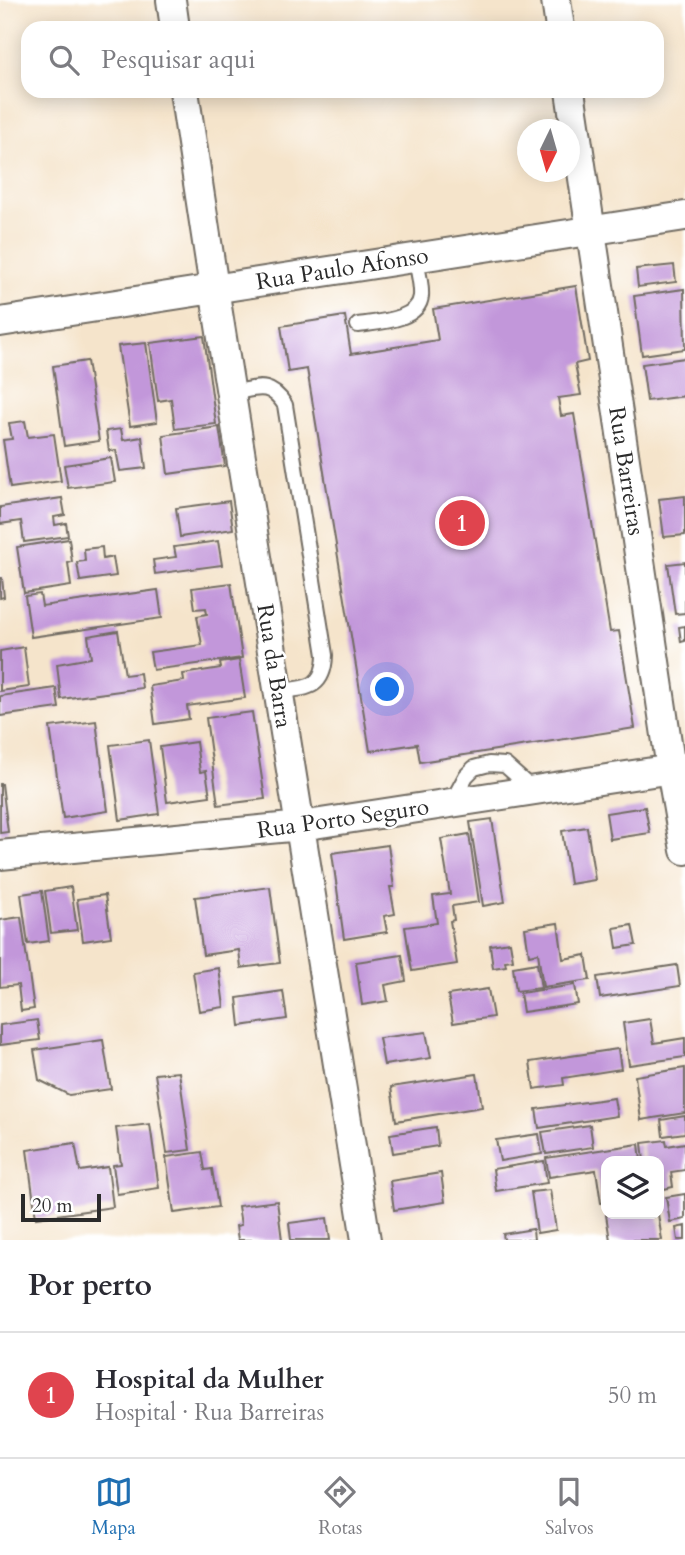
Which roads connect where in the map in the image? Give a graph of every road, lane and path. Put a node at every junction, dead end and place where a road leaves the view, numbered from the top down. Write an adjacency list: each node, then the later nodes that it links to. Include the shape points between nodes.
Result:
1 (171, 0): 3 (street)
2 (556, 0): 4 (street)
3 (174, 21)
4 (559, 21)
5 (185, 98): 10 (street, Rua da Barra)
6 (571, 98): 8 (street, Rua Barreiras)
7 (685, 216): 8 (street, Rua Paulo Afonso)
8 (591, 230): 9 (street, Rua Paulo Afonso); 15 (street, Rua Barreiras)
9 (416, 257): 10 (street, Rua Paulo Afonso); 12 (lane, via 421,298 414,310 393,320)
10 (214, 288): 11 (street, Rua Paulo Afonso); 13 (street, Rua da Barra)
11 (0, 323)
12 (358, 325)
13 (230, 393): 14 (street, Rua da Barra); 14 (lane, via 266,388 277,393 285,405 325,655 323,672 313,685)
14 (279, 691): 16 (street, Rua da Barra)
15 (678, 768): 16 (street, Rua Porto Seguro); 17 (street, Rua Barreiras)
16 (301, 826): 18 (street, Rua Porto Seguro); 19 (street, Rua da Barra)
17 (685, 850)
18 (0, 855)
19 (366, 1240)

